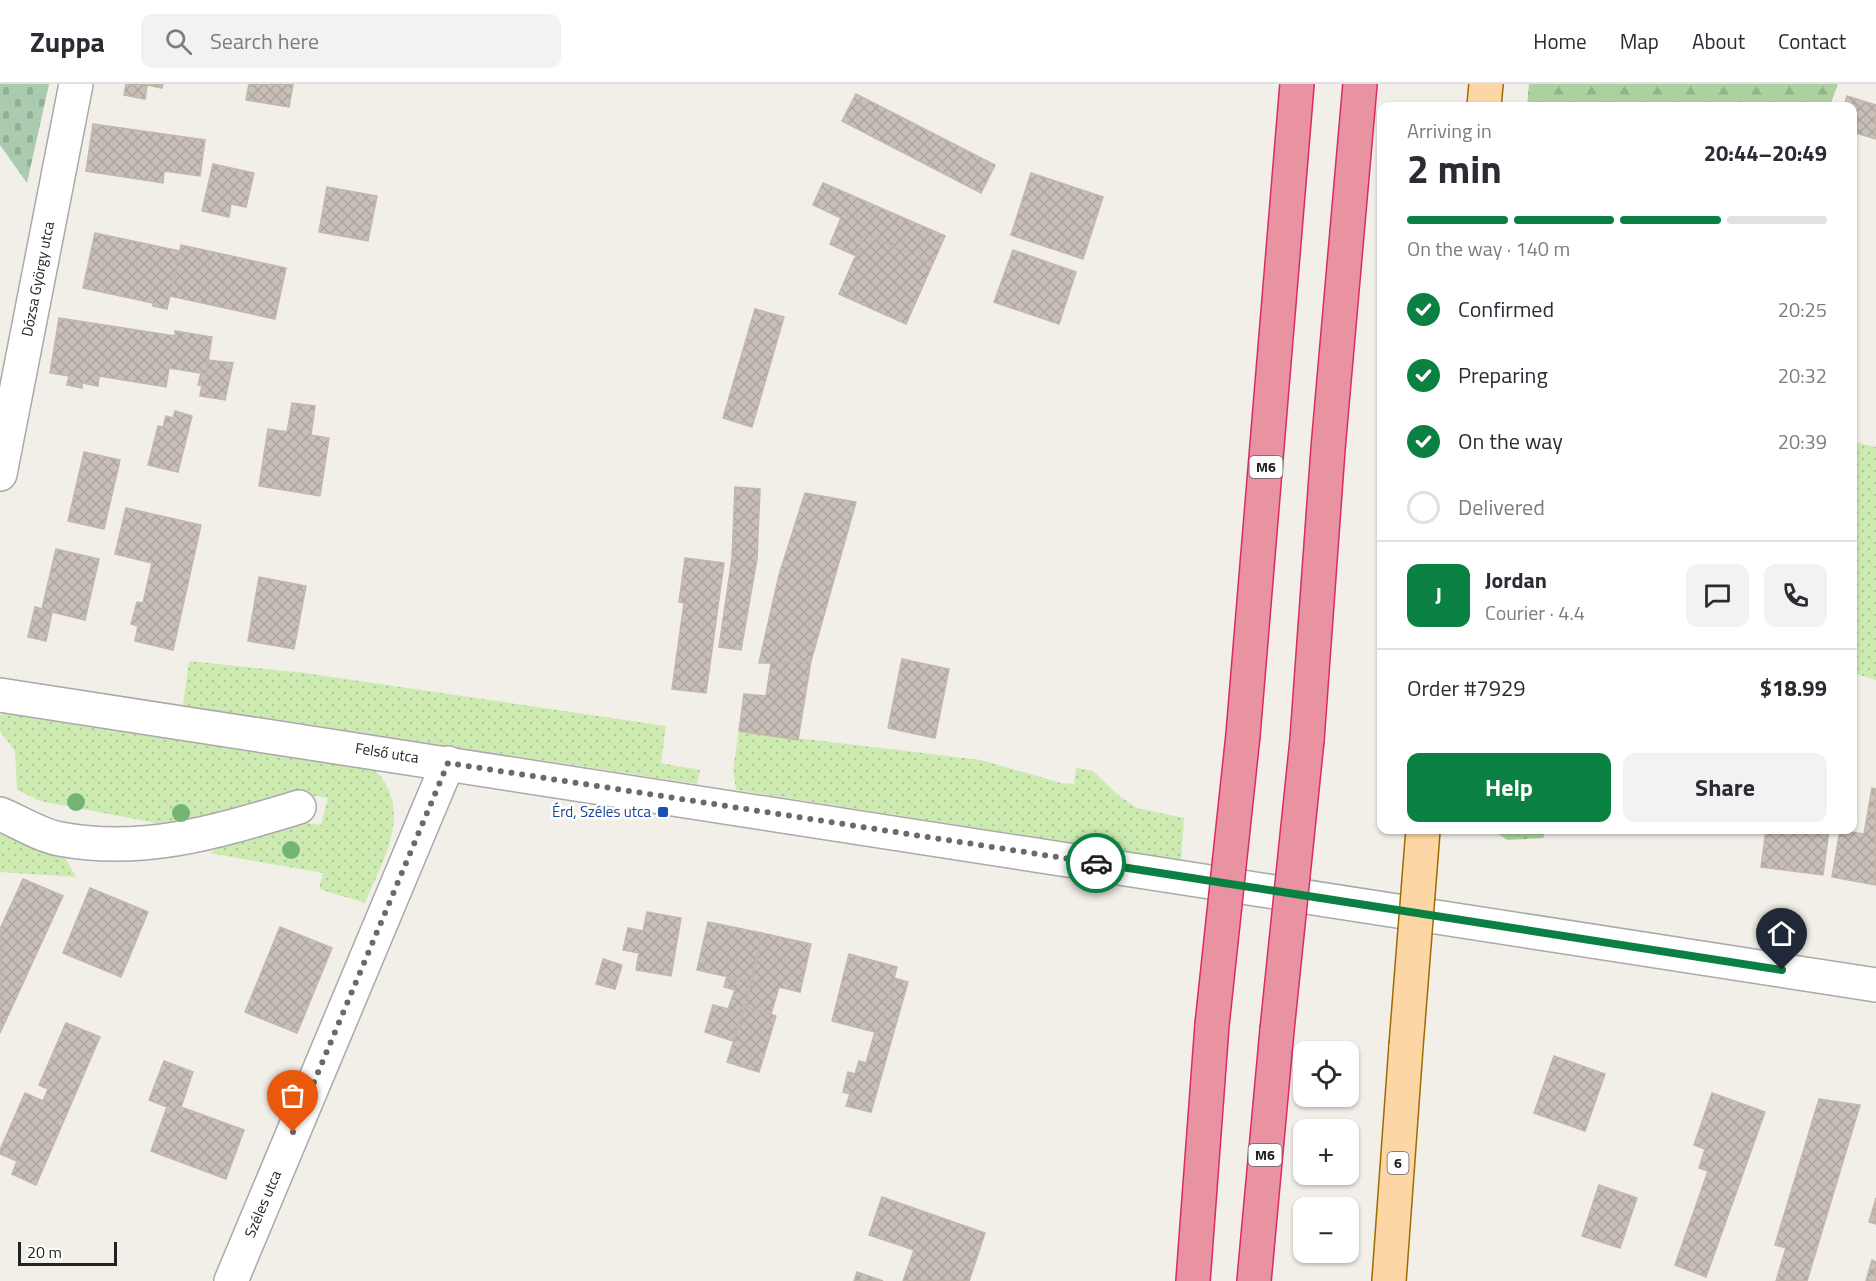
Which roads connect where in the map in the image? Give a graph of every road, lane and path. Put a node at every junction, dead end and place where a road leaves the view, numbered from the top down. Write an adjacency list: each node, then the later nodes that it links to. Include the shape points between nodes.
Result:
1 (76, 84): 6 (street, Dózsa György utca)
2 (1297, 84): 14 (highway, M6, bridge, via 1243,735 1212,1024)
3 (1360, 84): 15 (highway, M6, bridge, via 1307,740)
4 (1486, 84): 5 (main road)
5 (1484, 102)
6 (0, 474)
7 (0, 695): 8 (street, Felső utca)
8 (448, 763): 12 (street, Felső utca); 13 (street, Széles utca)
9 (299, 807): 10 (street, via 172,842 111,845 58,838)
10 (0, 814)
11 (1423, 834): 16 (main road, 6, bridge)
12 (1876, 985)
13 (231, 1281)
14 (1192, 1281)
15 (1254, 1281)
16 (1389, 1281)

